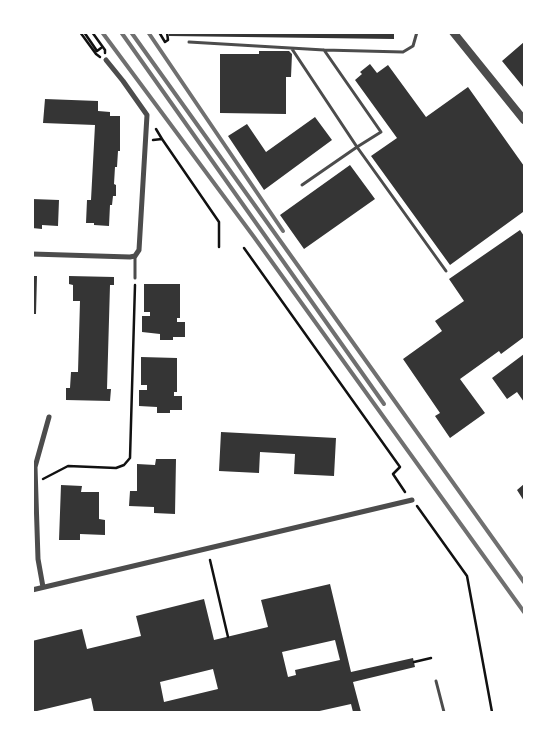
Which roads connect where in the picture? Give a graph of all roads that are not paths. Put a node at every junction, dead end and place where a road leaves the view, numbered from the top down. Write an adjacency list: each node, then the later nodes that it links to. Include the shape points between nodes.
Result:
1 (417, 32): 5 (lane, via 413,46 403,52)
2 (452, 32): 7 (street)
3 (188, 42): 4 (lane)
4 (292, 49): 5 (lane); 8 (lane)
5 (324, 50): 8 (lane, via 381,132)
6 (106, 60): 11 (street, via 147,115 140,244)
7 (524, 120)
8 (357, 147): 9 (lane); 12 (lane)
9 (302, 185)
10 (32, 254): 11 (street)
11 (135, 256): 13 (lane)
12 (446, 271)
13 (135, 278)
14 (49, 416): 16 (street, via 35,467 38,559)
15 (412, 500): 16 (street)
16 (43, 587): 17 (street)
17 (32, 590)
18 (436, 681): 19 (lane)
19 (444, 712)

